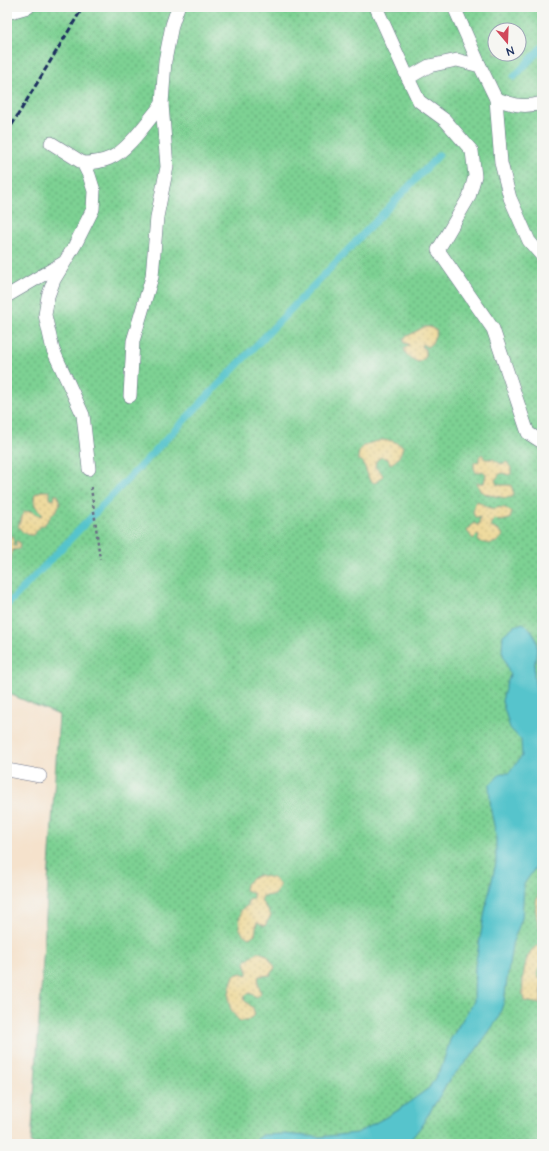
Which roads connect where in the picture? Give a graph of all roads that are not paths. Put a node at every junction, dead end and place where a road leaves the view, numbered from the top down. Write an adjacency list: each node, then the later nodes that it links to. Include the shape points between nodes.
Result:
1 (28, 7): 5 (lane)
2 (178, 7): 10 (lane, via 165,61)
3 (376, 7): 7 (lane)
4 (454, 7): 6 (lane)
5 (7, 13)
6 (480, 66): 7 (lane, via 457,60 429,66); 8 (lane)
7 (408, 78): 17 (lane, via 419,101 446,120 472,151 475,176 469,197 438,250 493,329 528,433)
8 (496, 99): 9 (lane, via 514,105 530,106); 13 (lane, via 501,163 510,198 529,241)
9 (542, 103)
10 (162, 104): 12 (lane, via 123,150 97,163); 16 (lane, via 167,167 157,217 152,277 133,340)
11 (51, 143): 12 (lane)
12 (83, 164): 14 (lane, via 94,191 93,209 79,239)
13 (542, 256)
14 (64, 262): 15 (lane); 18 (lane, via 54,280 44,315 53,350 83,415)
15 (7, 296)
16 (130, 396)
17 (542, 442)
18 (89, 469)
19 (7, 770): 20 (lane)
20 (40, 776)

